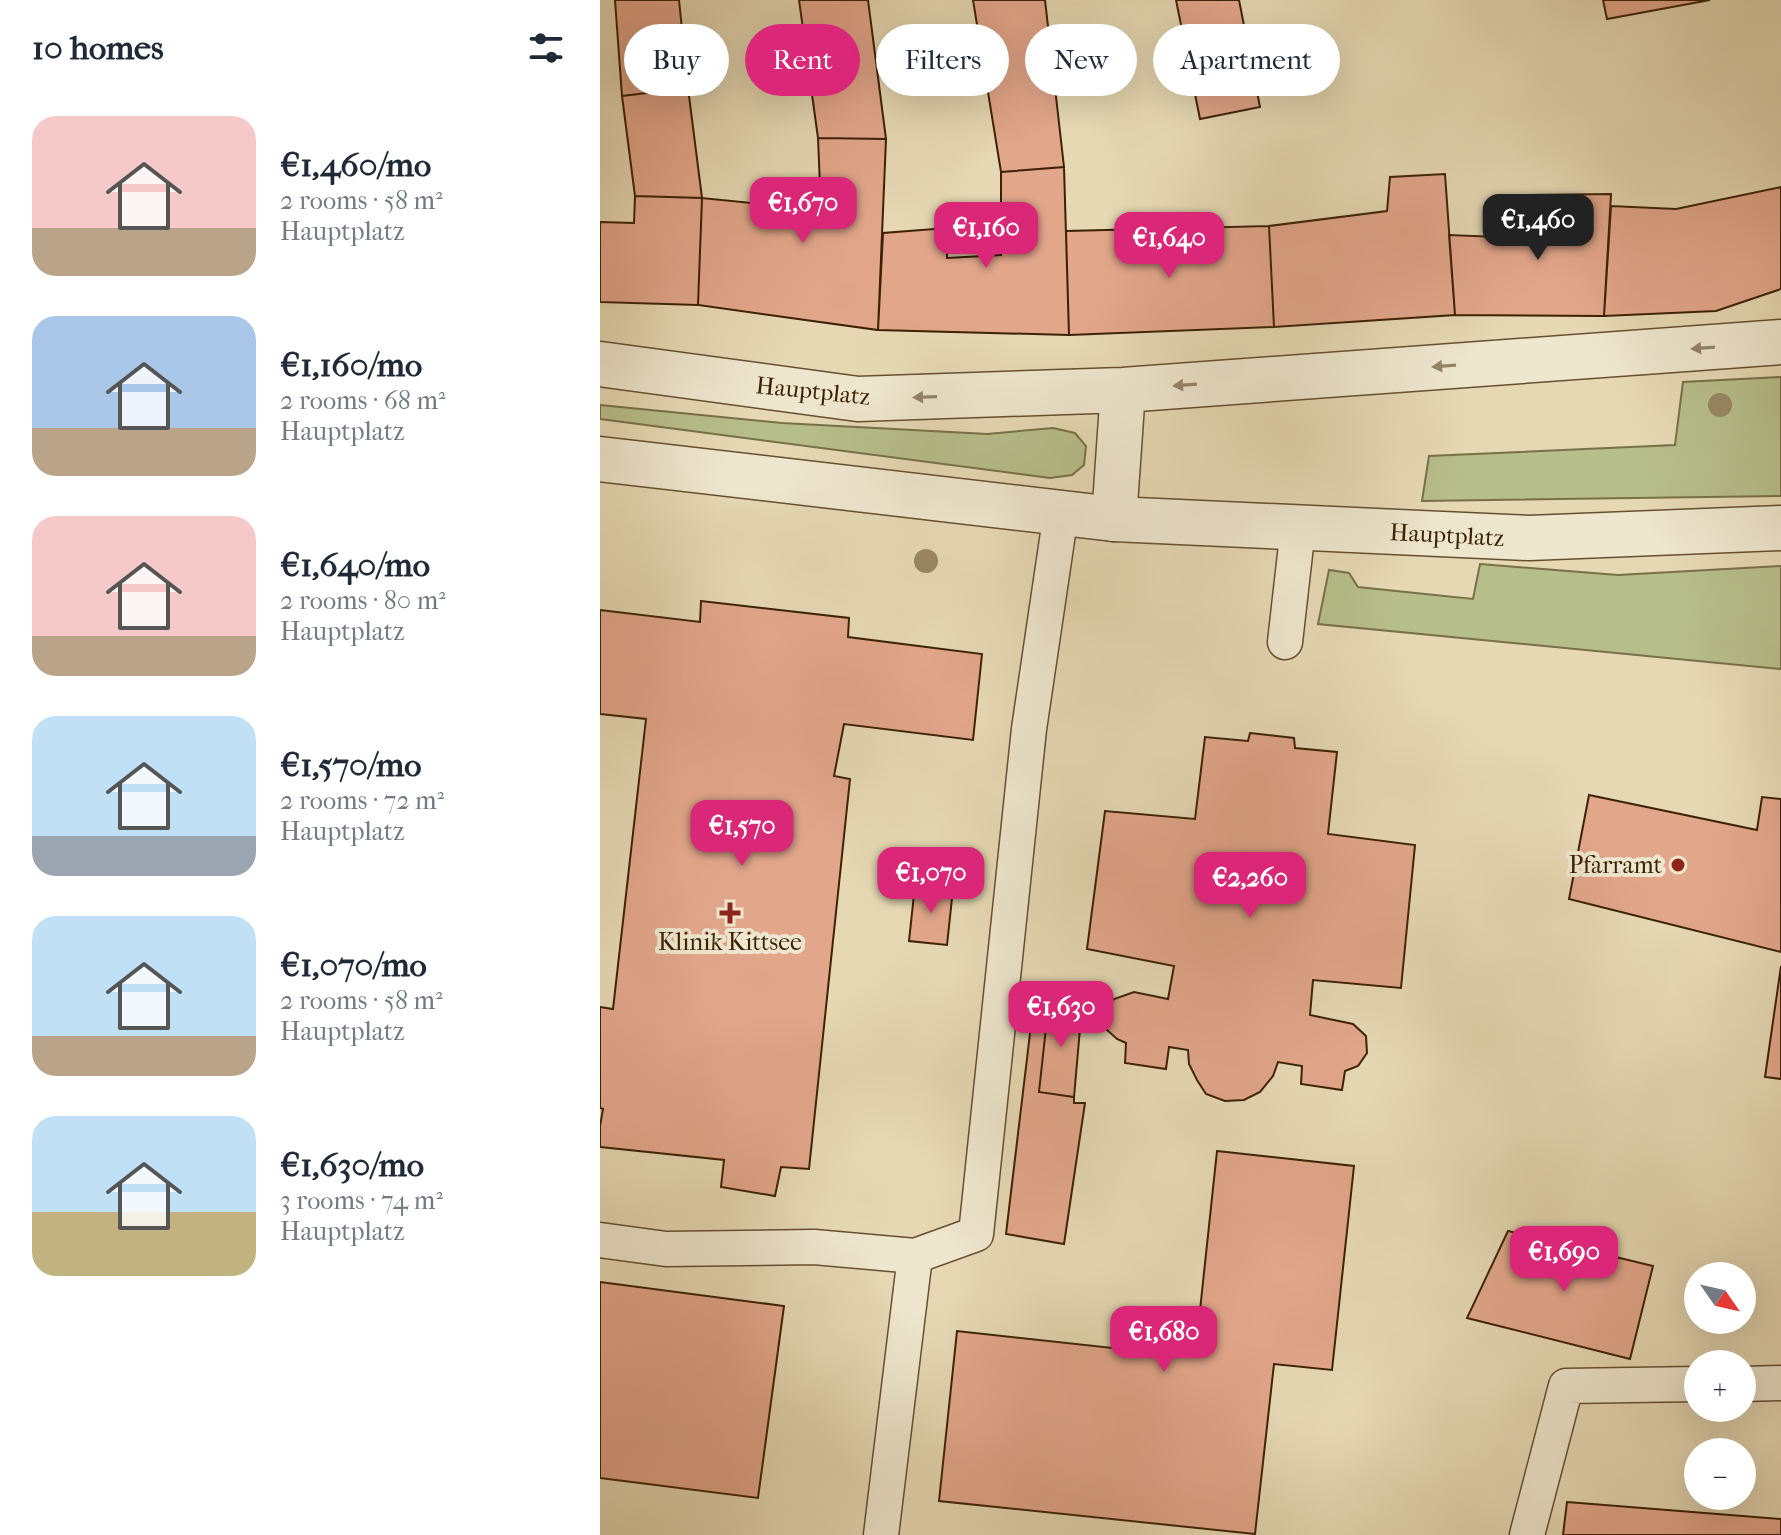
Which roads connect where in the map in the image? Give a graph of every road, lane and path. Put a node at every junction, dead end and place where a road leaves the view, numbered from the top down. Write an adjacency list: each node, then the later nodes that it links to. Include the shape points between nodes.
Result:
1 (1781, 342): 3 (street, Hauptplatz, one-way to 3)
2 (600, 364): 3 (street, Hauptplatz, one-way to 2, via 858,399)
3 (1123, 390): 6 (street)
4 (600, 459): 5 (street, Hauptplatz)
5 (1061, 513): 6 (street, Hauptplatz); 11 (lane, via 1029,729 976,1234)
6 (1114, 519): 7 (street, Hauptplatz)
7 (1298, 528): 8 (street, Hauptplatz, via 1529,538); 9 (lane)
8 (1781, 528)
9 (1285, 642)
10 (600, 1240): 11 (lane, via 666,1249 814,1247)
11 (915, 1256): 15 (lane)
12 (1781, 1383): 14 (lane)
13 (1684, 1384): 16 (lane, via 1566,1386)
14 (1756, 1384)
15 (881, 1535)
16 (1527, 1535)

